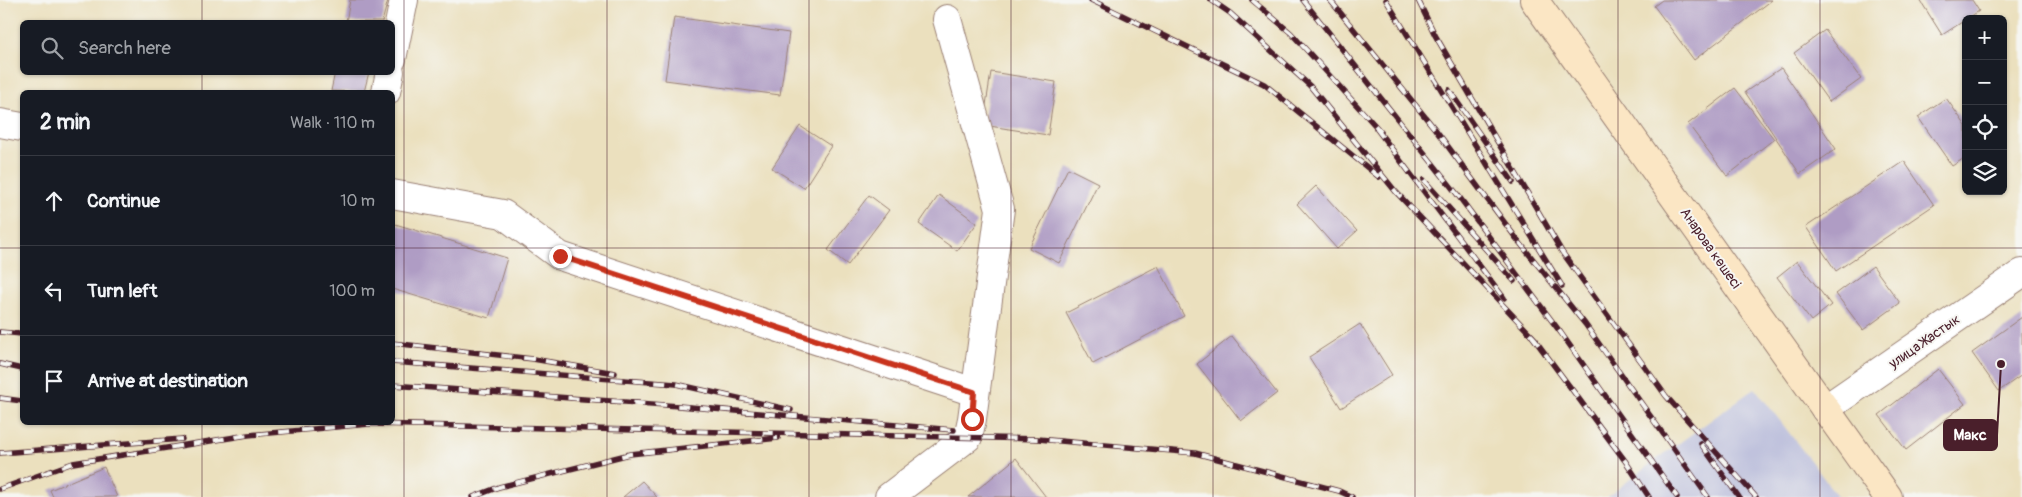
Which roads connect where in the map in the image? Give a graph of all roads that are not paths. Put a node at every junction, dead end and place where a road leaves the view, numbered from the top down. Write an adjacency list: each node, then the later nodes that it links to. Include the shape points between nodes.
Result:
1 (404, 0): 4 (street)
2 (1534, 0): 12 (street, Анарова көшесі)
3 (947, 19): 11 (street, via 1000,209)
4 (395, 44)
5 (389, 75): 6 (street)
6 (386, 90)
7 (0, 123): 8 (street)
8 (20, 127)
9 (395, 195): 11 (street, via 503,214 560,256)
10 (2022, 272): 12 (street, улица Жастык)
11 (974, 392): 13 (street, via 968,437)
12 (1825, 409): 14 (street, Анарова көшесі)
13 (888, 497)
14 (1888, 497)

